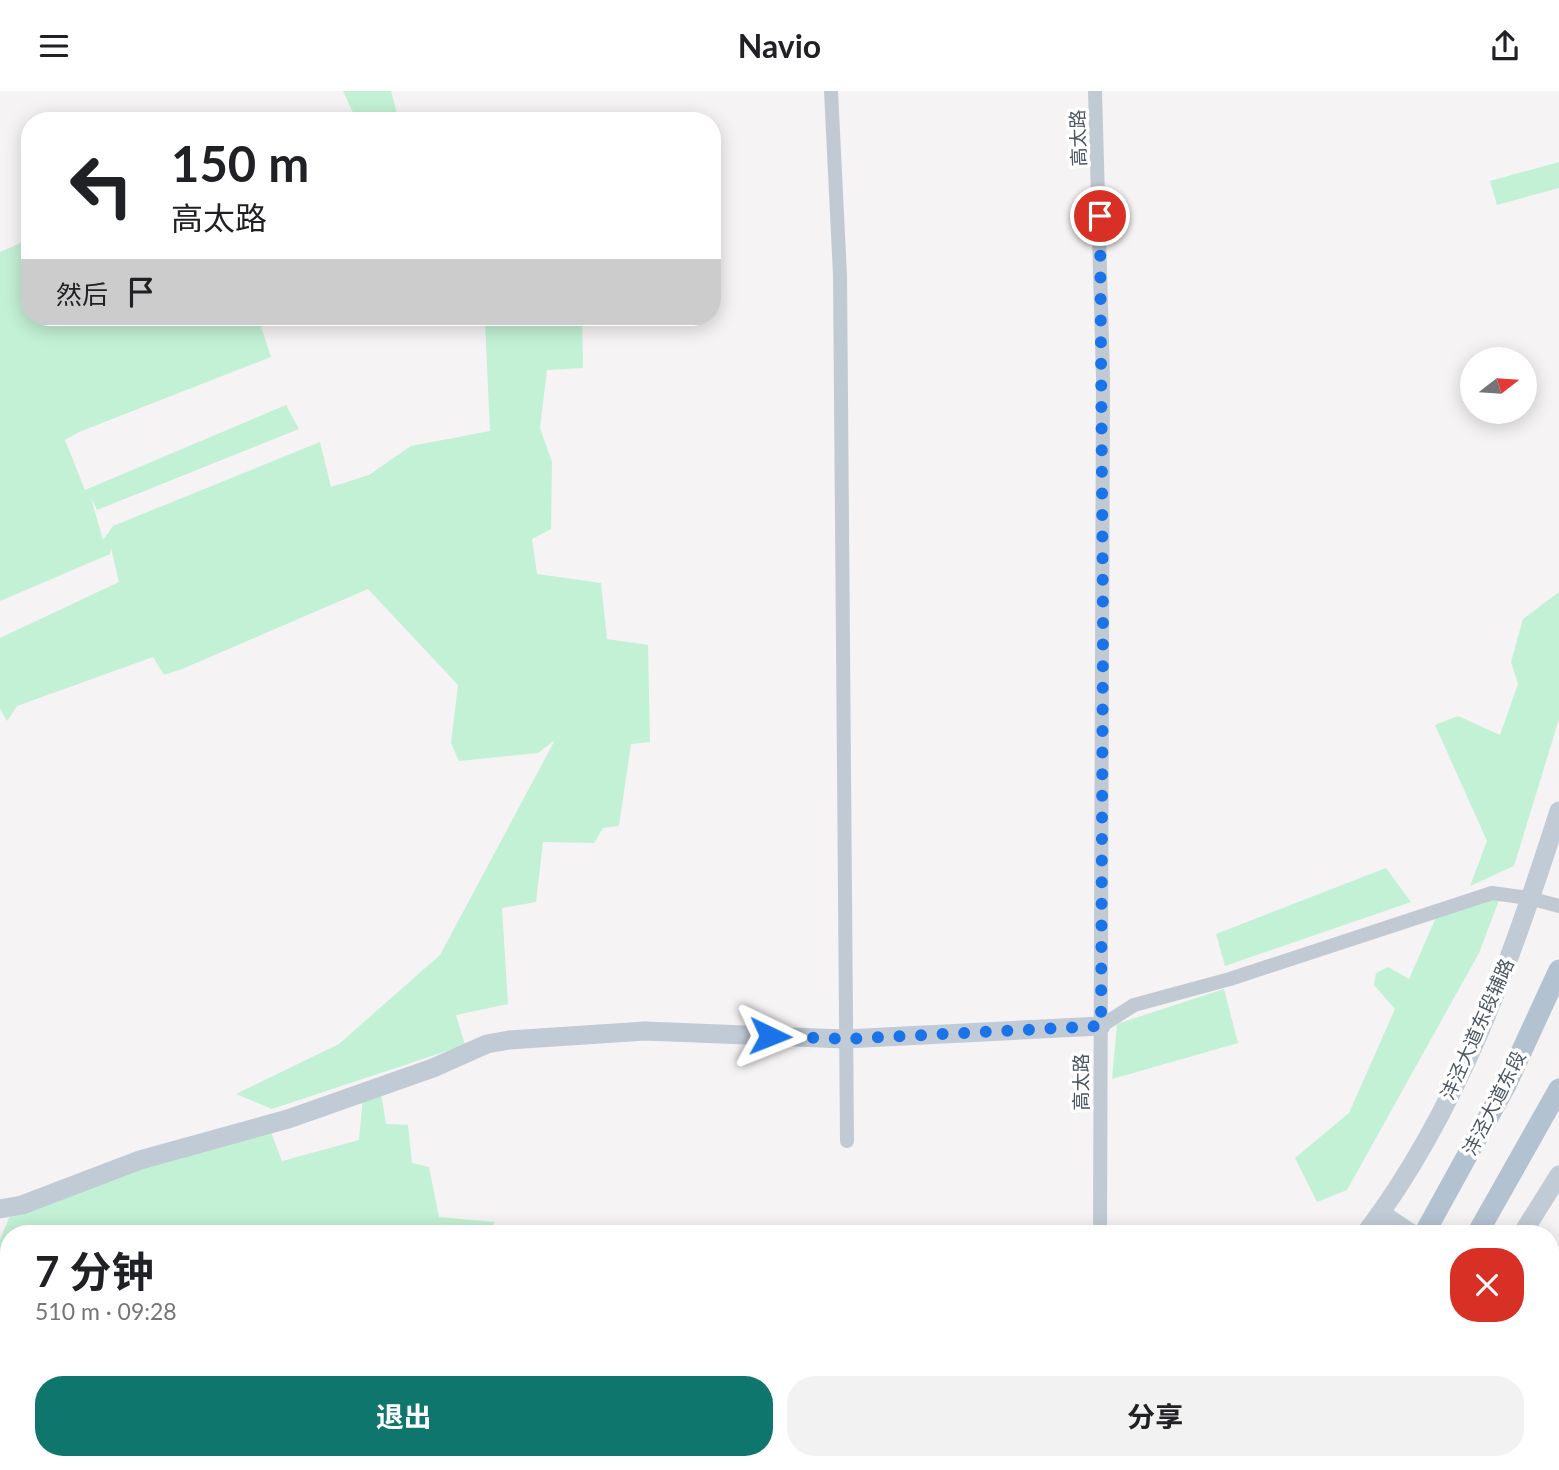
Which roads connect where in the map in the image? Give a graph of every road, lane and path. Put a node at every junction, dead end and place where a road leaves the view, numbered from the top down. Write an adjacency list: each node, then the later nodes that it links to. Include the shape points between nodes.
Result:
1 (831, 91): 8 (street, via 840,275)
2 (1095, 91): 7 (street, 高太路, via 1103,377)
3 (1559, 810): 4 (street, 沣泾大道东段辅路)
4 (1530, 898): 5 (street); 7 (street, via 1492,893 1230,979 1133,1005); 13 (street, 沣泾大道东段辅路, via 1471,1053)
5 (1559, 906)
6 (1559, 970): 17 (main road, 沣泾大道东段, via 1506,1085)
7 (1101, 1026): 8 (street); 14 (street, 高太路)
8 (845, 1039): 10 (street); 12 (street, via 645,1031 487,1044 288,1119 140,1160)
9 (1559, 1089): 18 (main road)
10 (847, 1141)
11 (1559, 1175): 19 (street)
12 (0, 1209)
13 (1380, 1213): 15 (street, 沣泾大道东段辅路); 16 (street)
14 (1100, 1225)
15 (1371, 1225)
16 (1398, 1225)
17 (1429, 1225)
18 (1482, 1225)
19 (1528, 1225)

